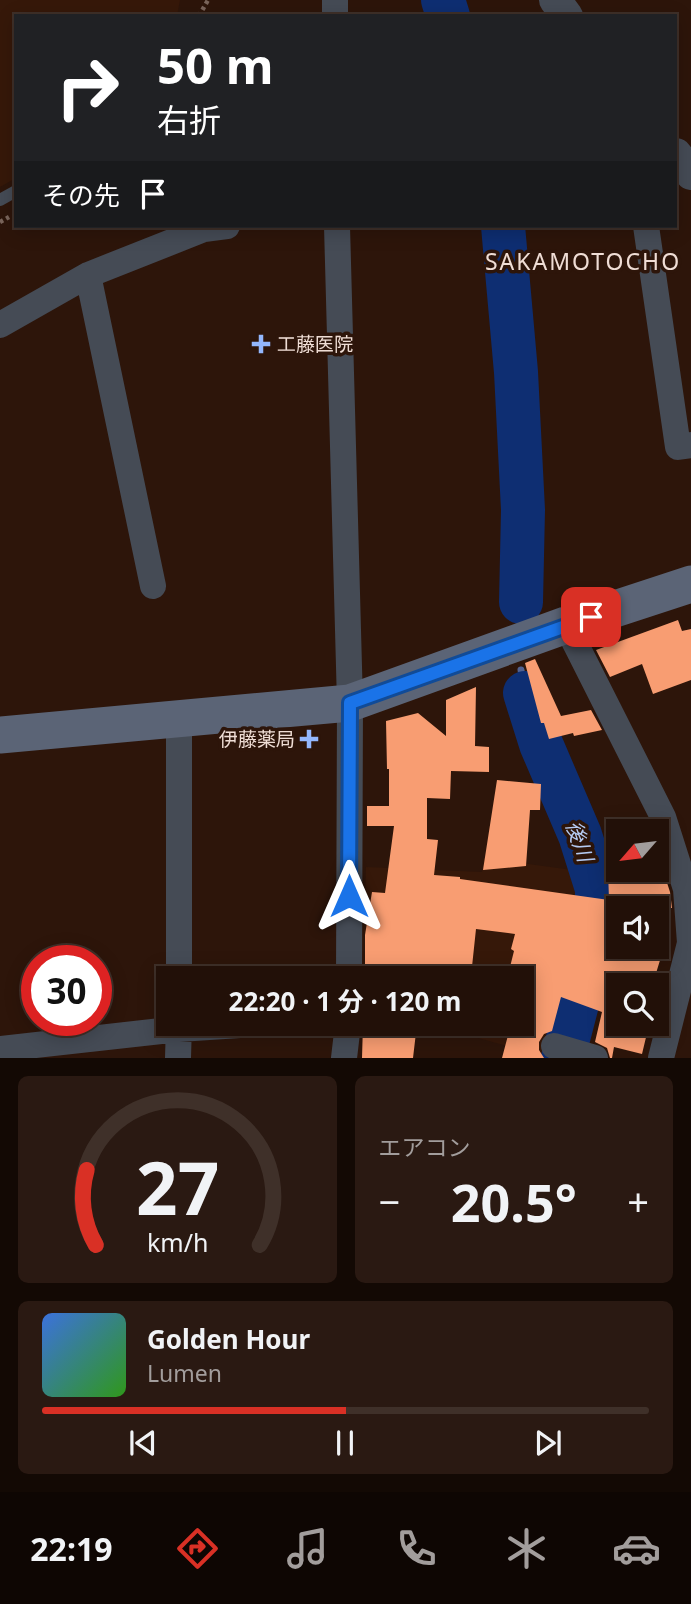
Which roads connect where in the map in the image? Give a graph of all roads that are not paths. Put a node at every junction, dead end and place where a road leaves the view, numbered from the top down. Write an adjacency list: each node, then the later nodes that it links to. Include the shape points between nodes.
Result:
1 (212, 228): 4 (street)
2 (337, 228): 10 (street)
3 (646, 228): 6 (street, via 678,447)
4 (89, 275): 5 (street); 8 (street)
5 (0, 325)
6 (691, 445)
7 (691, 584): 9 (main road)
8 (153, 586)
9 (566, 625): 10 (main road); 23 (street, via 663,817 686,888 690,943)
10 (350, 703): 11 (main road); 14 (street)
11 (179, 719): 12 (main road); 13 (street)
12 (0, 736)
13 (179, 966)
14 (349, 966)
15 (156, 1029): 19 (street)
16 (179, 1036): 21 (street)
17 (347, 1036): 22 (street)
18 (554, 1046): 20 (street)
19 (0, 1049)
20 (588, 1056)
21 (178, 1058)
22 (344, 1058)
23 (661, 1058)

